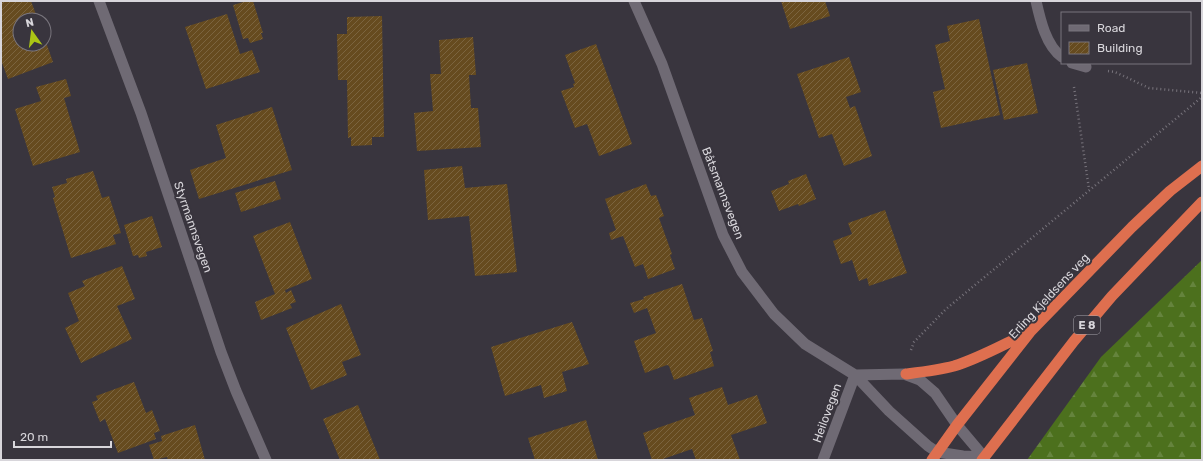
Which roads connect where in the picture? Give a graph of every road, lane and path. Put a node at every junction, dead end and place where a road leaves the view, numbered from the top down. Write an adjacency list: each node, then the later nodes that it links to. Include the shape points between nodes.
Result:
1 (99, 1): 20 (street, Styrmannsvegen, via 141,113 221,352)
2 (634, 1): 16 (street, Båtsmannsvegen, via 662,64 723,235 742,272 774,314 805,344)
3 (1036, 1): 4 (street, via 1042,27 1056,53)
4 (1061, 56)
5 (1076, 64): 6 (street)
6 (1086, 67): 8 (path, via 1116,72 1149,88)
7 (1074, 87): 11 (path)
8 (1202, 93)
9 (1202, 97): 11 (path)
10 (1202, 166): 13 (highway, Erling Kjeldsens veg, via 1170,191 1132,227)
11 (1089, 190): 14 (path, via 946,309 914,342)
12 (1202, 202): 19 (highway, E 8, via 1088,324)
13 (1030, 332): 15 (highway, via 955,365); 17 (highway, Erling Kjeldsens veg)
14 (910, 352)
15 (906, 374): 16 (street); 17 (street, via 920,380 935,393)
16 (855, 375): 18 (street, Båtsmannsvegen, via 888,411 928,446); 21 (street, Heilovegen)
17 (957, 425): 18 (highway, Erling Kjeldsens veg); 19 (street)
18 (935, 456): 19 (street, Båtsmannsvegen)
19 (983, 458)
20 (266, 460)
21 (823, 460)

